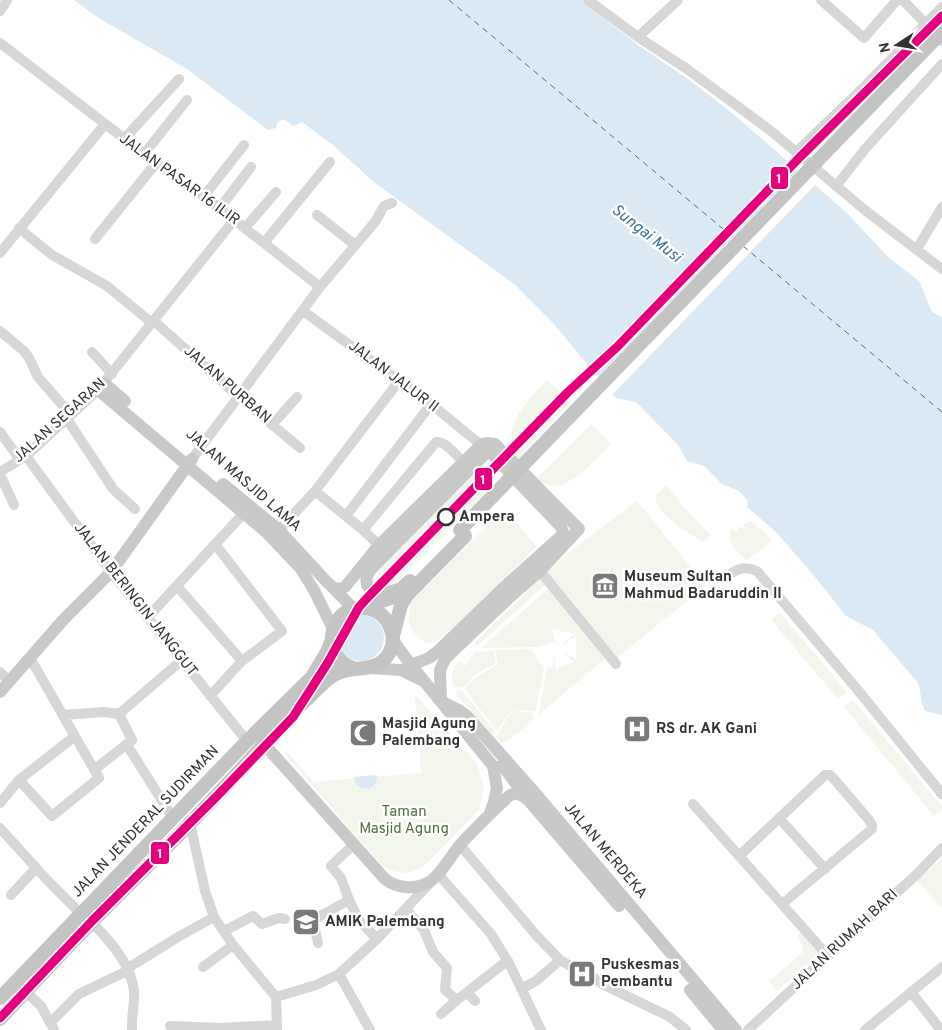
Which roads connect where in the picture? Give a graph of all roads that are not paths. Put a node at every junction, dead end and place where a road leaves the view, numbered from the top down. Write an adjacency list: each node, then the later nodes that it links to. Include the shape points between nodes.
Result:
1 (7, 0): 8 (street)
2 (678, 0): 11 (street)
3 (821, 0): 4 (street, via 864,38)
4 (897, 0)
5 (903, 0): 9 (street)
6 (595, 2): 11 (street)
7 (942, 7): 9 (street)
8 (0, 11)
9 (926, 24): 12 (street); 20 (street)
10 (942, 32): 67 (highway, bridge)
11 (638, 37): 20 (street, via 687,69)
12 (942, 42): 67 (highway)
13 (0, 43): 17 (street, JALAN PASAR 16 ILIR)
14 (942, 64): 25 (street)
15 (179, 79): 18 (street)
16 (187, 100): 21 (street)
17 (105, 124): 18 (street, JALAN PASAR 16 ILIR); 33 (street)
18 (124, 139): 21 (street, JALAN PASAR 16 ILIR)
19 (244, 145): 27 (street)
20 (796, 152): 25 (street)
21 (144, 154): 23 (street, JALAN PASAR 16 ILIR)
22 (330, 162): 36 (street)
23 (156, 163): 27 (street, JALAN PASAR 16 ILIR); 35 (street)
24 (251, 167): 30 (street)
25 (837, 185): 38 (street)
26 (276, 192): 34 (street)
27 (204, 196): 30 (street, JALAN PASAR 16 ILIR)
28 (392, 203): 37 (street, via 384,206)
29 (942, 207): 38 (street)
30 (219, 209): 32 (street, JALAN PASAR 16 ILIR)
31 (317, 215): 37 (street)
32 (234, 220): 34 (street, JALAN PASAR 16 ILIR); 43 (street, JALAN SEGARAN)
33 (19, 228): 39 (street); 43 (street, JALAN PURBAN, via 52,255 107,286)
34 (245, 228): 36 (street, JALAN PASAR 16 ILIR)
35 (95, 240)
36 (264, 243): 41 (street, JALAN PASAR 16 ILIR)
37 (355, 245): 41 (street)
38 (917, 249): 40 (street)
39 (0, 253)
40 (942, 269)
41 (320, 287): 42 (street)
42 (303, 311): 46 (street, JALAN JALUR II); 48 (street)
43 (153, 322): 47 (street, JALAN SEGARAN); 48 (street, JALAN PURBAN)
44 (0, 331): 51 (street, via 24,350 38,377)
45 (92, 352): 47 (street)
46 (399, 381): 50 (street, JALAN JALUR II); 60 (street)
47 (105, 383): 51 (street, JALAN SEGARAN); 57 (main road, JALAN MASJID LAMA, via 134,415)
48 (239, 397): 52 (street, JALAN PURBAN); 57 (street)
49 (297, 397): 52 (street)
50 (431, 404): 54 (street, JALAN JALUR II); 64 (street)
51 (69, 417): 56 (street, JALAN SEGARAN); 62 (street, via 113,489)
52 (272, 425): 55 (street, JALAN PURBAN)
53 (0, 432): 56 (street, JALAN BERINGIN JANGGUT)
54 (481, 445): 58 (main road); 70 (main road, via 495,444 579,529)
55 (300, 448)
56 (23, 458): 59 (street, JALAN SEGARAN); 71 (street, JALAN BERINGIN JANGGUT)
57 (190, 462): 63 (main road); 65 (main road, JALAN MASJID LAMA); 71 (main road)
58 (463, 462): 66 (street, via 446,446 436,442); 69 (main road)
59 (0, 473): 61 (street)
60 (315, 491): 64 (street); 65 (street)
61 (14, 505)
62 (135, 509)
63 (244, 513): 68 (street); 74 (main road, via 301,569)
64 (346, 516): 66 (street)
65 (279, 530): 74 (main road, JALAN MASJID LAMA)
66 (363, 530): 69 (street)
67 (463, 533): 77 (highway); 82 (highway, via 408,594 401,605)
68 (215, 544): 75 (street); 85 (street, via 282,631)
69 (379, 545): 72 (main road)
70 (540, 571): 78 (main road); 86 (street)
71 (111, 572): 80 (street, JALAN BERINGIN JANGGUT); 83 (main road)
72 (363, 572): 76 (main road, via 343,589); 77 (main road, via 368,588 374,593); 78 (main road, via 368,572 488,453 559,523 562,532)
73 (732, 572): 105 (street, via 746,568 757,571)
74 (314, 577): 76 (main road, JALAN MASJID LAMA); 81 (main road)
75 (177, 586): 80 (street); 85 (street)
76 (332, 587): 79 (main road, JALAN MASJID LAMA)
77 (404, 588): 79 (highway, via 391,598)
78 (506, 593): 87 (main road, via 429,658); 95 (main road, via 445,658 440,670)
79 (358, 609): 81 (highway, JALAN JENDERAL SUDIRMAN, via 338,620); 82 (highway, via 377,612 384,617 392,631)
80 (147, 618): 84 (street, JALAN BERINGIN JANGGUT)
81 (332, 634): 88 (highway, via 333,647 339,658); 90 (highway, JALAN JENDERAL SUDIRMAN, via 328,650)
82 (392, 639): 87 (main road, JALAN MERDEKA); 89 (highway, via 389,653)
83 (30, 658): 91 (main road); 97 (street)
84 (182, 660): 94 (street, JALAN BERINGIN JANGGUT); 96 (street)
85 (242, 661): 94 (street)
86 (616, 664)
87 (411, 665): 92 (main road, JALAN MERDEKA)
88 (356, 668): 89 (highway, JALAN JENDERAL SUDIRMAN); 90 (main road, JALAN JENDERAL SUDIRMAN, via 335,665); 100 (highway, JALAN JENDERAL SUDIRMAN, via 326,681)
89 (371, 668): 92 (main road, JALAN MERDEKA, via 401,670)
90 (317, 669): 99 (highway, JALAN JENDERAL SUDIRMAN)
91 (4, 676): 93 (main road)
92 (426, 683): 95 (main road, JALAN MERDEKA)
93 (0, 692)
94 (210, 696): 99 (street, JALAN BERINGIN JANGGUT)
95 (441, 701): 102 (main road, JALAN MERDEKA, via 467,716); 109 (main road, JALAN MERDEKA, via 493,766 496,795)
96 (119, 714): 97 (street); 101 (street, via 132,738)
97 (63, 715): 98 (street)
98 (74, 736): 103 (street); 104 (street)
99 (247, 741): 110 (highway, JALAN JENDERAL SUDIRMAN)
100 (264, 744): 112 (highway, JALAN JENDERAL SUDIRMAN); 114 (main road)
101 (127, 745): 103 (street); 110 (street)
102 (502, 756): 106 (main road, via 502,767); 158 (main road, JALAN MERDEKA)
103 (94, 770): 104 (street, via 99,778 52,816)
104 (19, 780): 107 (street)
105 (942, 794)
106 (529, 801): 109 (main road, JALAN MERDEKA, via 520,794 512,794); 157 (main road, JALAN MERDEKA)
107 (0, 803)
108 (692, 804): 117 (street)
109 (488, 817): 115 (main road)
110 (173, 818): 126 (highway, JALAN JENDERAL SUDIRMAN)
111 (779, 818): 117 (street); 119 (street); 119 (street, via 825,775 834,778 872,823 872,828)
112 (190, 823): 125 (street); 126 (highway, JALAN JENDERAL SUDIRMAN)
113 (0, 828): 118 (street)
114 (354, 844): 120 (main road, via 392,884 412,887); 122 (street, via 332,866 341,878)
115 (460, 846): 120 (main road); 134 (street)
116 (942, 848): 132 (street, JALAN RUMAH BARI)
117 (739, 856): 123 (street)
118 (36, 868): 121 (street); 126 (street)
119 (825, 869): 123 (street)
120 (434, 878): 124 (street); 133 (street, via 490,934)
121 (11, 895)
122 (348, 900): 129 (street, via 359,920); 130 (street, via 313,920)
123 (782, 904): 132 (street)
124 (406, 909): 129 (street); 145 (street, via 424,930 446,968 445,990)
125 (214, 917): 128 (street); 137 (street)
126 (86, 918): 137 (street); 140 (highway, JALAN JENDERAL SUDIRMAN); 143 (highway, JALAN JENDERAL SUDIRMAN)
127 (284, 919): 128 (street, via 262,924 253,916)
128 (224, 932): 131 (street)
129 (377, 939): 138 (street)
130 (318, 943)
131 (234, 945): 135 (street); 144 (street)
132 (828, 956): 159 (street, JALAN RUMAH BARI)
133 (507, 960): 139 (street); 141 (street)
134 (560, 960): 139 (street, via 536,981); 156 (street, via 670,1017)
135 (203, 967)
136 (942, 967): 142 (street)
137 (129, 969): 149 (street, via 79,994); 153 (street, via 134,993)
138 (339, 974): 144 (street); 154 (street)
139 (521, 989): 155 (street)
140 (26, 992): 148 (highway, JALAN JENDERAL SUDIRMAN); 149 (street, via 41,1006)
141 (468, 992): 145 (street); 146 (street)
142 (911, 992): 152 (street); 160 (street)
143 (0, 998)
144 (276, 998): 151 (street)
145 (458, 1000): 147 (street)
146 (475, 1001)
147 (441, 1014)
148 (0, 1019)
149 (52, 1026)
150 (170, 1026): 151 (street)
151 (277, 1028)
152 (940, 1029)
153 (132, 1030)
154 (370, 1030)
155 (541, 1030)
156 (686, 1030)
157 (724, 1030)
158 (736, 1030)
159 (748, 1030)
160 (865, 1030)

